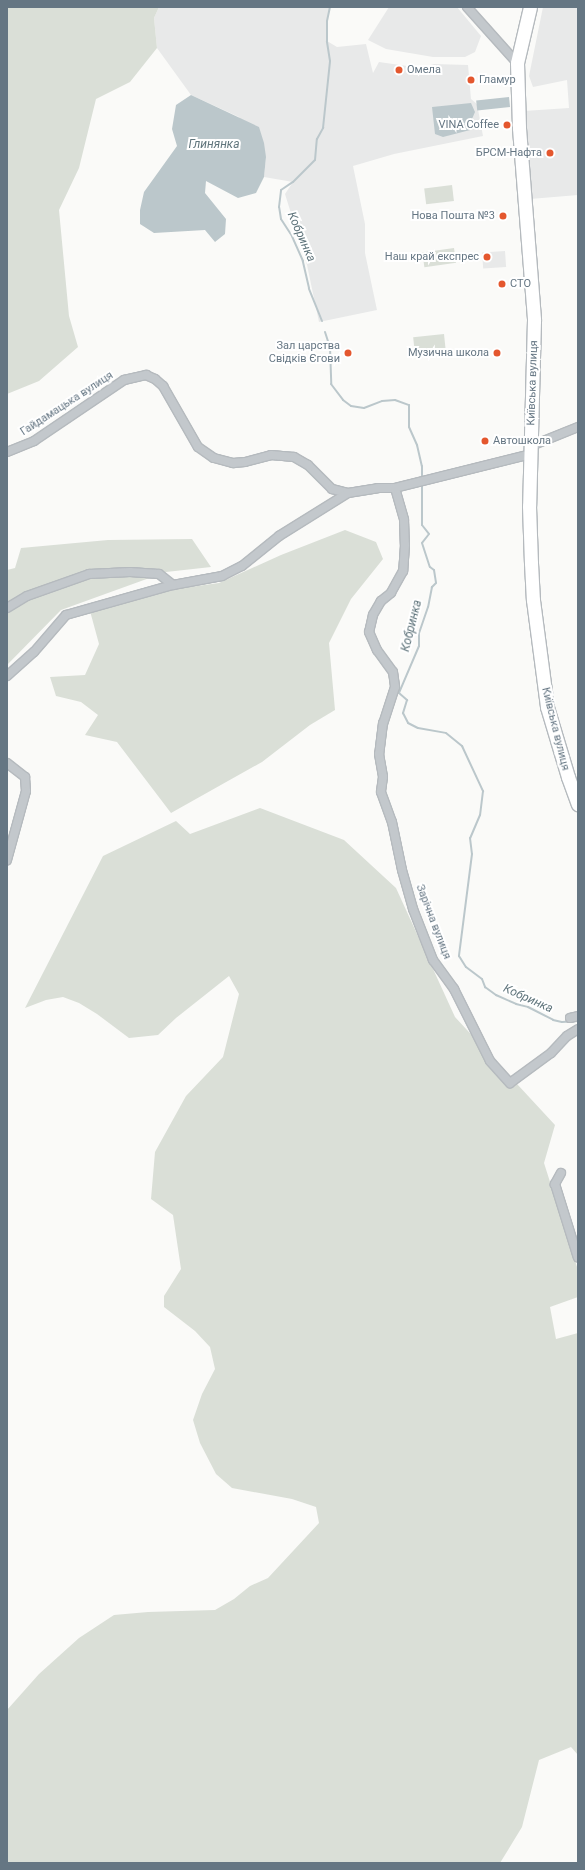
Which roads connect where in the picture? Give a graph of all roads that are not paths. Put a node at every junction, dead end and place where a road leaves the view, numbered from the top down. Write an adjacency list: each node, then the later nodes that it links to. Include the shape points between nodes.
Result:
1 (466, 7): 3 (street)
2 (530, 7): 3 (main road, Київська вулиця)
3 (518, 63): 5 (main road, Київська вулиця, via 519,128 534,320)
4 (578, 427): 5 (street)
5 (531, 450): 7 (street); 13 (main road, Київська вулиця, via 531,563 541,666 547,707)
6 (7, 452): 8 (street, Гайдамацька вулиця, via 34,441 124,380 146,375 155,378 163,386 198,447 214,458 233,463 271,455 294,457 308,465 332,488)
7 (395, 488): 8 (street); 18 (street, Зарічна вулиця, via 404,520 403,571 391,593 381,601 373,615 369,632 377,650 392,672 395,687 383,723 379,754 383,777 381,792 392,822 413,909 433,960 454,989 490,1061 510,1083 551,1053 567,1036)
8 (348, 493): 9 (street, via 279,536 242,566 222,576)
9 (173, 585): 10 (street, via 159,574 89,574 27,596); 11 (street, via 66,615 34,652)
10 (7, 608)
11 (7, 676)
12 (7, 763): 15 (street, via 25,777 26,791)
13 (574, 783): 14 (main road, Київська вулиця)
14 (578, 804)
15 (7, 860)
16 (578, 1016): 17 (street)
17 (570, 1018)
18 (578, 1029)
19 (561, 1173): 20 (street, via 555,1184)
20 (578, 1258)

